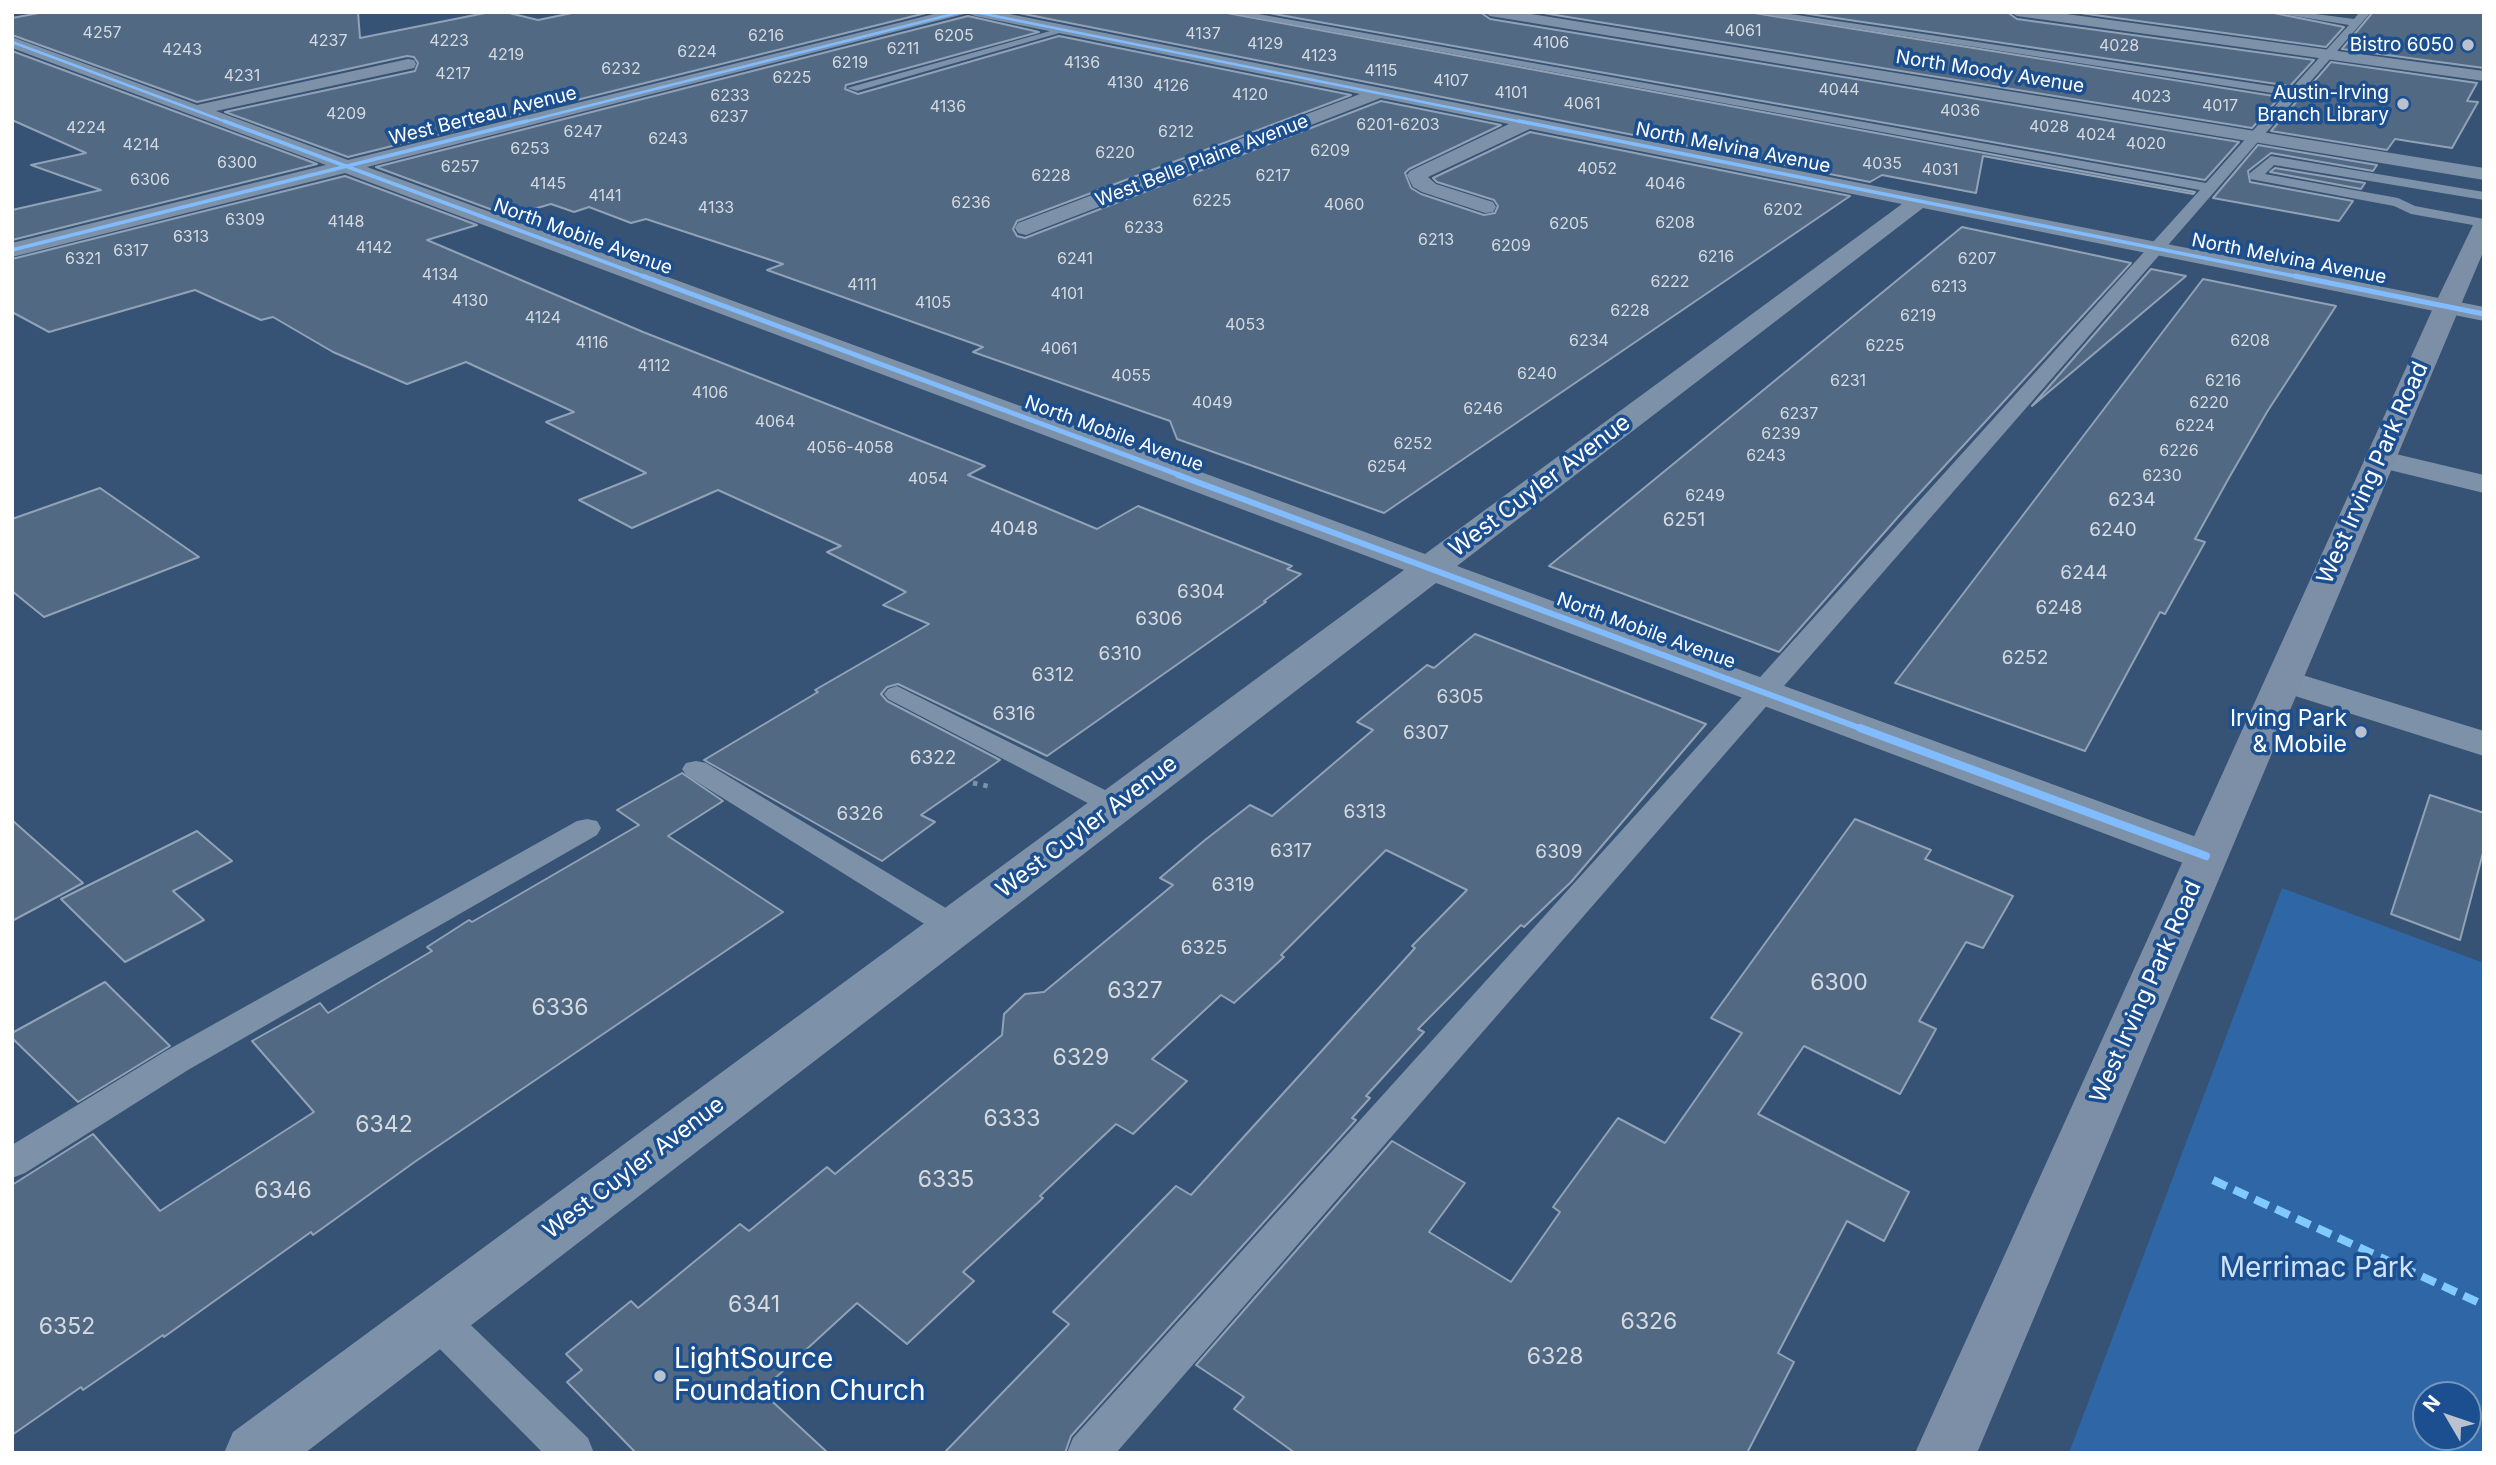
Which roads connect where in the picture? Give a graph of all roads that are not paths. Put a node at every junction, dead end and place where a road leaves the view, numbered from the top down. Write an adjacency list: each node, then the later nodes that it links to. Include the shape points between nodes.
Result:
1 (961, 12): 20 (street, West Berteau Avenue)
2 (975, 12): 9 (street, North Melvina Avenue)
3 (1229, 12): 23 (lane)
4 (1489, 12): 19 (street, North Moody Avenue)
5 (1755, 12): 16 (lane)
6 (2017, 12): 11 (street)
7 (2276, 12): 8 (lane)
8 (2362, 17): 11 (lane)
9 (1065, 30): 14 (lane); 15 (street, North Melvina Avenue)
10 (12, 42): 17 (street, North Mobile Avenue)
11 (2329, 55): 13 (street); 16 (lane)
12 (408, 64): 17 (street)
13 (2484, 76)
14 (853, 88)
15 (1379, 93): 18 (street, North Melvina Avenue); 28 (street, West Belle Plaine Avenue)
16 (2295, 93): 19 (lane)
17 (197, 110): 20 (street, North Mobile Avenue)
18 (1527, 123): 25 (street, North Melvina Avenue); 26 (street, via 1418,175 1420,183 1429,188)
19 (2256, 137): 21 (street, North Moody Avenue); 23 (lane)
20 (346, 166): 30 (street, West Berteau Avenue); 35 (street, North Mobile Avenue)
21 (2484, 174)
22 (2255, 176): 23 (lane); 24 (lane, via 2270,160); 27 (lane, via 2398,202 2411,210)
23 (2218, 180): 29 (lane)
24 (2484, 196)
25 (1919, 201): 29 (street, North Melvina Avenue); 35 (street, West Cuyler Avenue)
26 (1485, 207)
27 (2484, 224): 31 (main road, West Irving Park Road)
28 (1026, 228)
29 (2157, 248): 31 (street, North Melvina Avenue); 37 (lane)
30 (12, 250)
31 (2446, 306): 32 (street, North Melvina Avenue); 33 (main road, West Irving Park Road)
32 (2484, 314)
33 (2379, 459): 34 (street); 36 (main road, West Irving Park Road)
34 (2484, 484)
35 (1431, 568): 37 (street, North Mobile Avenue); 41 (street, West Cuyler Avenue)
36 (2283, 680): 39 (street); 43 (main road, West Irving Park Road)
37 (1763, 692): 43 (street, North Mobile Avenue); 49 (lane)
38 (897, 694): 41 (lane)
39 (2484, 744)
40 (696, 769): 44 (lane)
41 (1115, 806): 44 (street, West Cuyler Avenue)
42 (587, 828): 45 (lane, via 176,1061)
43 (2206, 856): 50 (main road, West Irving Park Road)
44 (953, 927): 46 (street, West Cuyler Avenue)
45 (12, 1163)
46 (435, 1317): 47 (street, West Cuyler Avenue); 48 (lane)
47 (255, 1453)
48 (573, 1453)
49 (1088, 1453)
50 (1946, 1453)

